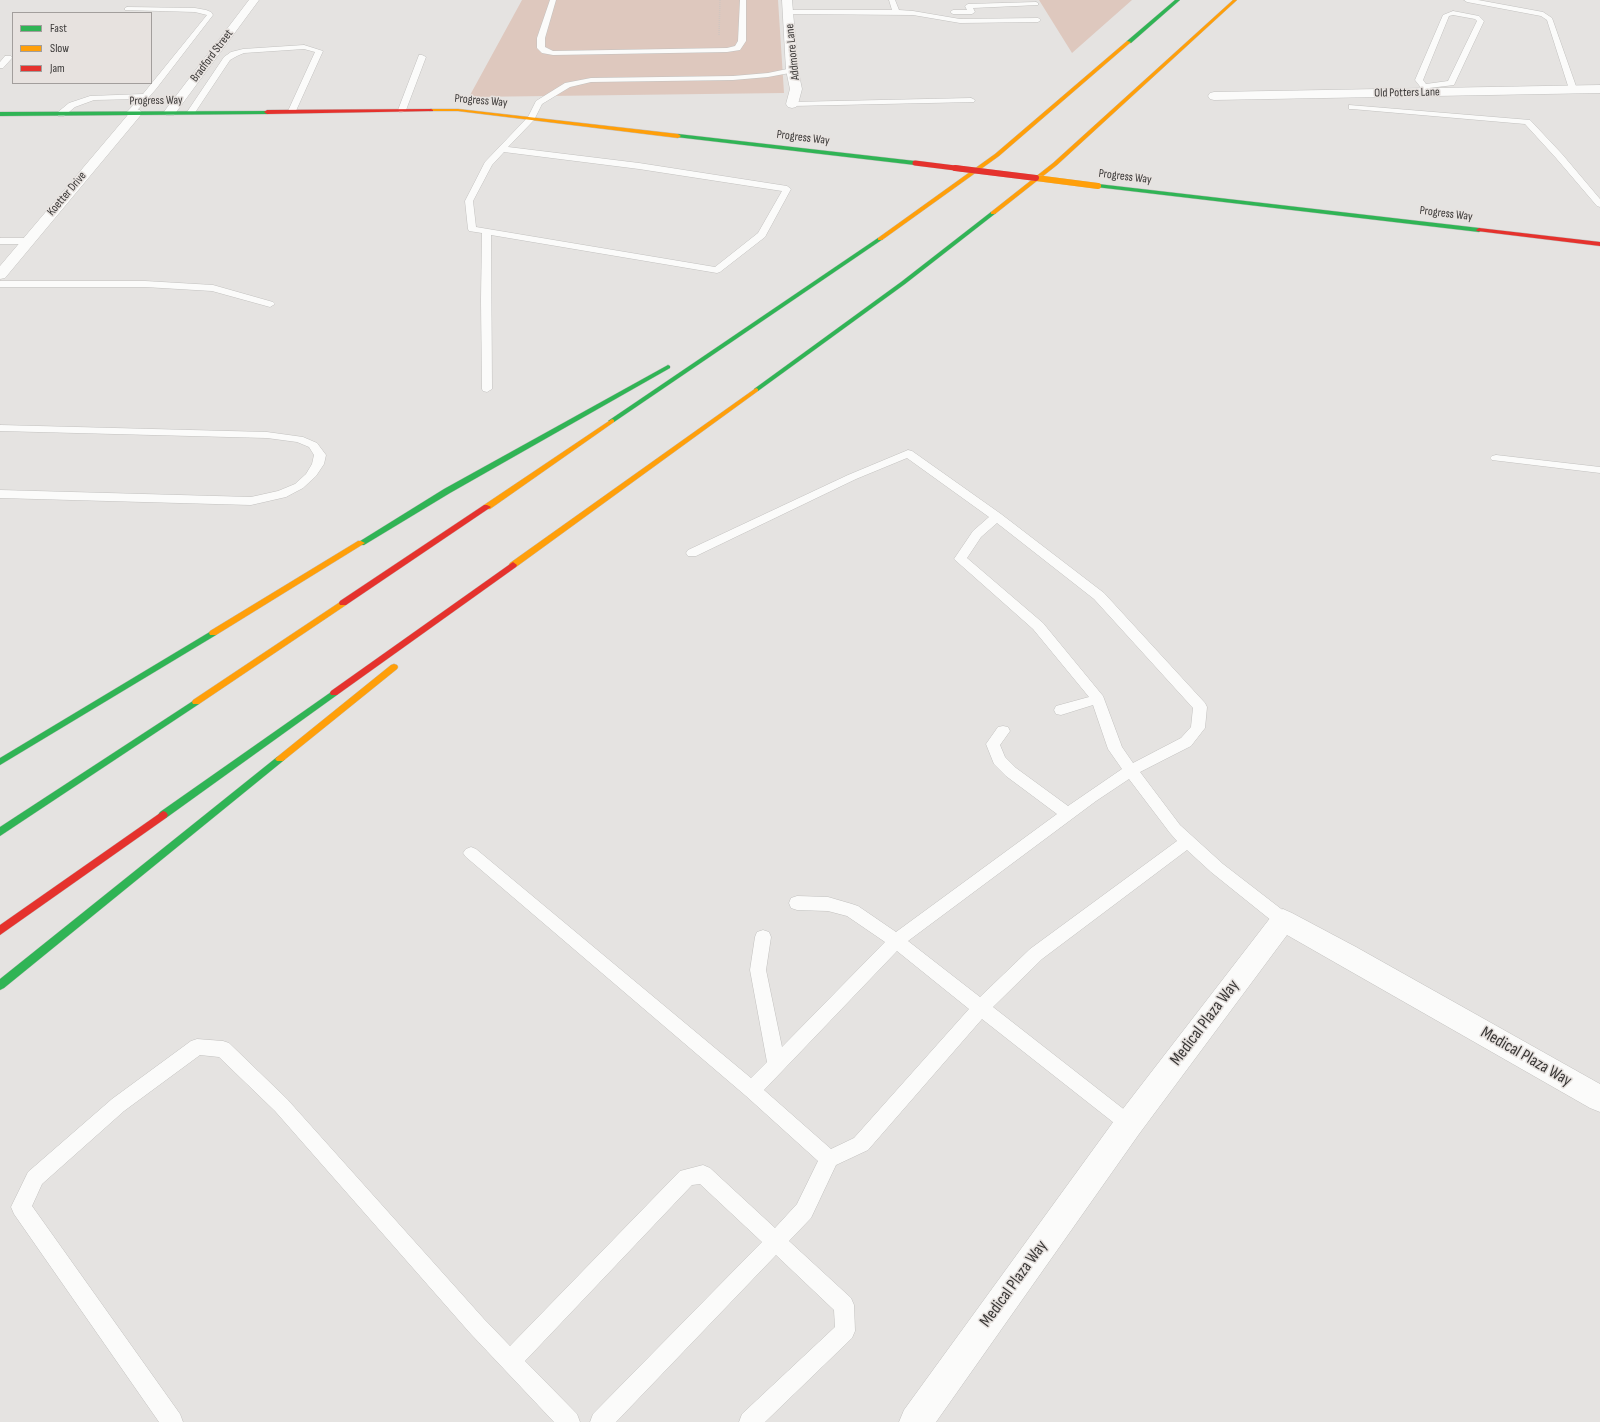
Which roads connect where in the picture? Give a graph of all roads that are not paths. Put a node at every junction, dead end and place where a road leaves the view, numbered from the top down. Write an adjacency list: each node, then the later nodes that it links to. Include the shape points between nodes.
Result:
1 (254, 0): 31 (street, Bradford Street)
2 (553, 0): 3 (lane, via 541,38 541,48 553,53 737,48 742,41)
3 (743, 0)
4 (788, 0): 11 (street, Addmore Lane)
5 (892, 0): 12 (lane)
6 (1178, 0): 45 (main road, via 997,155)
7 (1235, 0): 54 (main road, via 1038,178 903,284)
8 (1467, 0): 23 (lane, via 1543,14 1550,19)
9 (1036, 4): 14 (lane, via 968,6)
10 (127, 9): 24 (lane, via 195,10 209,12 210,15)
11 (789, 12): 12 (lane); 20 (street, Addmore Lane)
12 (896, 12): 13 (lane)
13 (913, 12): 14 (lane); 16 (lane, via 960,22)
14 (972, 12): 16 (lane)
15 (1038, 20): 16 (lane)
16 (978, 21)
17 (422, 57): 29 (lane)
18 (8, 58): 19 (lane)
19 (0, 66)
20 (792, 70): 27 (street, Addmore Lane, via 796,89); 36 (lane, via 733,78 591,80 568,84 540,103)
21 (1600, 88): 23 (street, Old Potters Lane)
22 (1427, 89): 22 (lane, via 1450,83 1481,21 1477,17 1453,13 1446,15 1419,80); 23 (street, Old Potters Lane); 25 (street, Old Potters Lane)
23 (1573, 89)
24 (145, 96): 33 (lane); 35 (lane, via 93,98 72,105)
25 (1214, 96)
26 (971, 100): 27 (lane)
27 (792, 104)
28 (1352, 107): 38 (lane, via 1527,122)
29 (402, 110): 30 (main road, Progress Way); 36 (main road, Progress Way, via 458,110)
30 (292, 111): 32 (main road, Progress Way); 32 (lane, via 319,51 304,47 243,51 234,54 227,59)
31 (170, 112): 32 (main road, Progress Way); 33 (main road, Progress Way)
32 (191, 112)
33 (133, 113): 35 (main road, Progress Way); 41 (street, Koetter Drive)
34 (0, 114): 35 (main road, Progress Way)
35 (61, 114)
36 (530, 118): 37 (lane); 42 (main road, Progress Way, bridge)
37 (502, 149): 39 (lane, via 488,164 469,201 472,229); 39 (lane, via 639,166 787,189 762,235 717,270)
38 (1600, 204)
39 (487, 232): 49 (lane)
40 (0, 241): 41 (lane)
41 (28, 241): 43 (street, Koetter Drive)
42 (1600, 244)
43 (0, 275)
44 (0, 284): 46 (lane, via 145,284 213,288)
45 (811, 287): 47 (main road); 65 (main road, via 437,541)
46 (270, 304)
47 (708, 345)
48 (673, 364): 62 (main road, via 447,491)
49 (487, 389)
50 (0, 428): 53 (lane, via 267,435 299,439 314,445 320,455 318,464 310,476 298,486 277,495 251,500)
51 (1496, 458): 52 (lane)
52 (1600, 470)
53 (0, 494)
54 (585, 514): 57 (main road); 70 (main road)
55 (997, 517): 56 (lane, via 908,453); 59 (lane, via 977,534 960,559 1038,626); 63 (lane, via 1099,596 1200,707 1198,728 1186,742)
56 (692, 553)
57 (455, 618)
58 (399, 663): 73 (main road)
59 (1098, 699): 60 (lane); 63 (lane, via 1115,749)
60 (1061, 710)
61 (1003, 731): 64 (lane, via 993,744 999,760 1011,772)
62 (0, 762)
63 (1132, 770): 64 (lane); 66 (lane, via 1175,829)
64 (1068, 814): 72 (lane)
65 (0, 832)
66 (1188, 841): 69 (lane, via 1217,868); 74 (lane, via 1036,954)
67 (471, 852): 76 (lane)
68 (797, 903): 72 (lane, via 828,904 852,912)
69 (1283, 920): 77 (street, Medical Plaza Way); 78 (street, Medical Plaza Way)
70 (0, 931)
71 (763, 937): 75 (lane, via 758,970)
72 (896, 941): 74 (lane); 75 (lane)
73 (0, 985)
74 (980, 1009): 78 (lane); 79 (lane, via 861,1144)
75 (776, 1063): 76 (lane)
76 (752, 1090): 79 (lane)
77 (1600, 1099)
78 (1129, 1124): 86 (street, Medical Plaza Way)
79 (829, 1159): 80 (lane, via 804,1211)
80 (776, 1242): 81 (lane, via 703,1174 687,1177); 84 (lane); 85 (lane, via 844,1305 845,1331)
81 (510, 1362): 82 (lane, via 281,1105 222,1049 197,1047 118,1106 36,1178 21,1207); 83 (lane)
82 (172, 1422)
83 (569, 1422)
84 (601, 1422)
85 (750, 1422)
86 (916, 1422)

